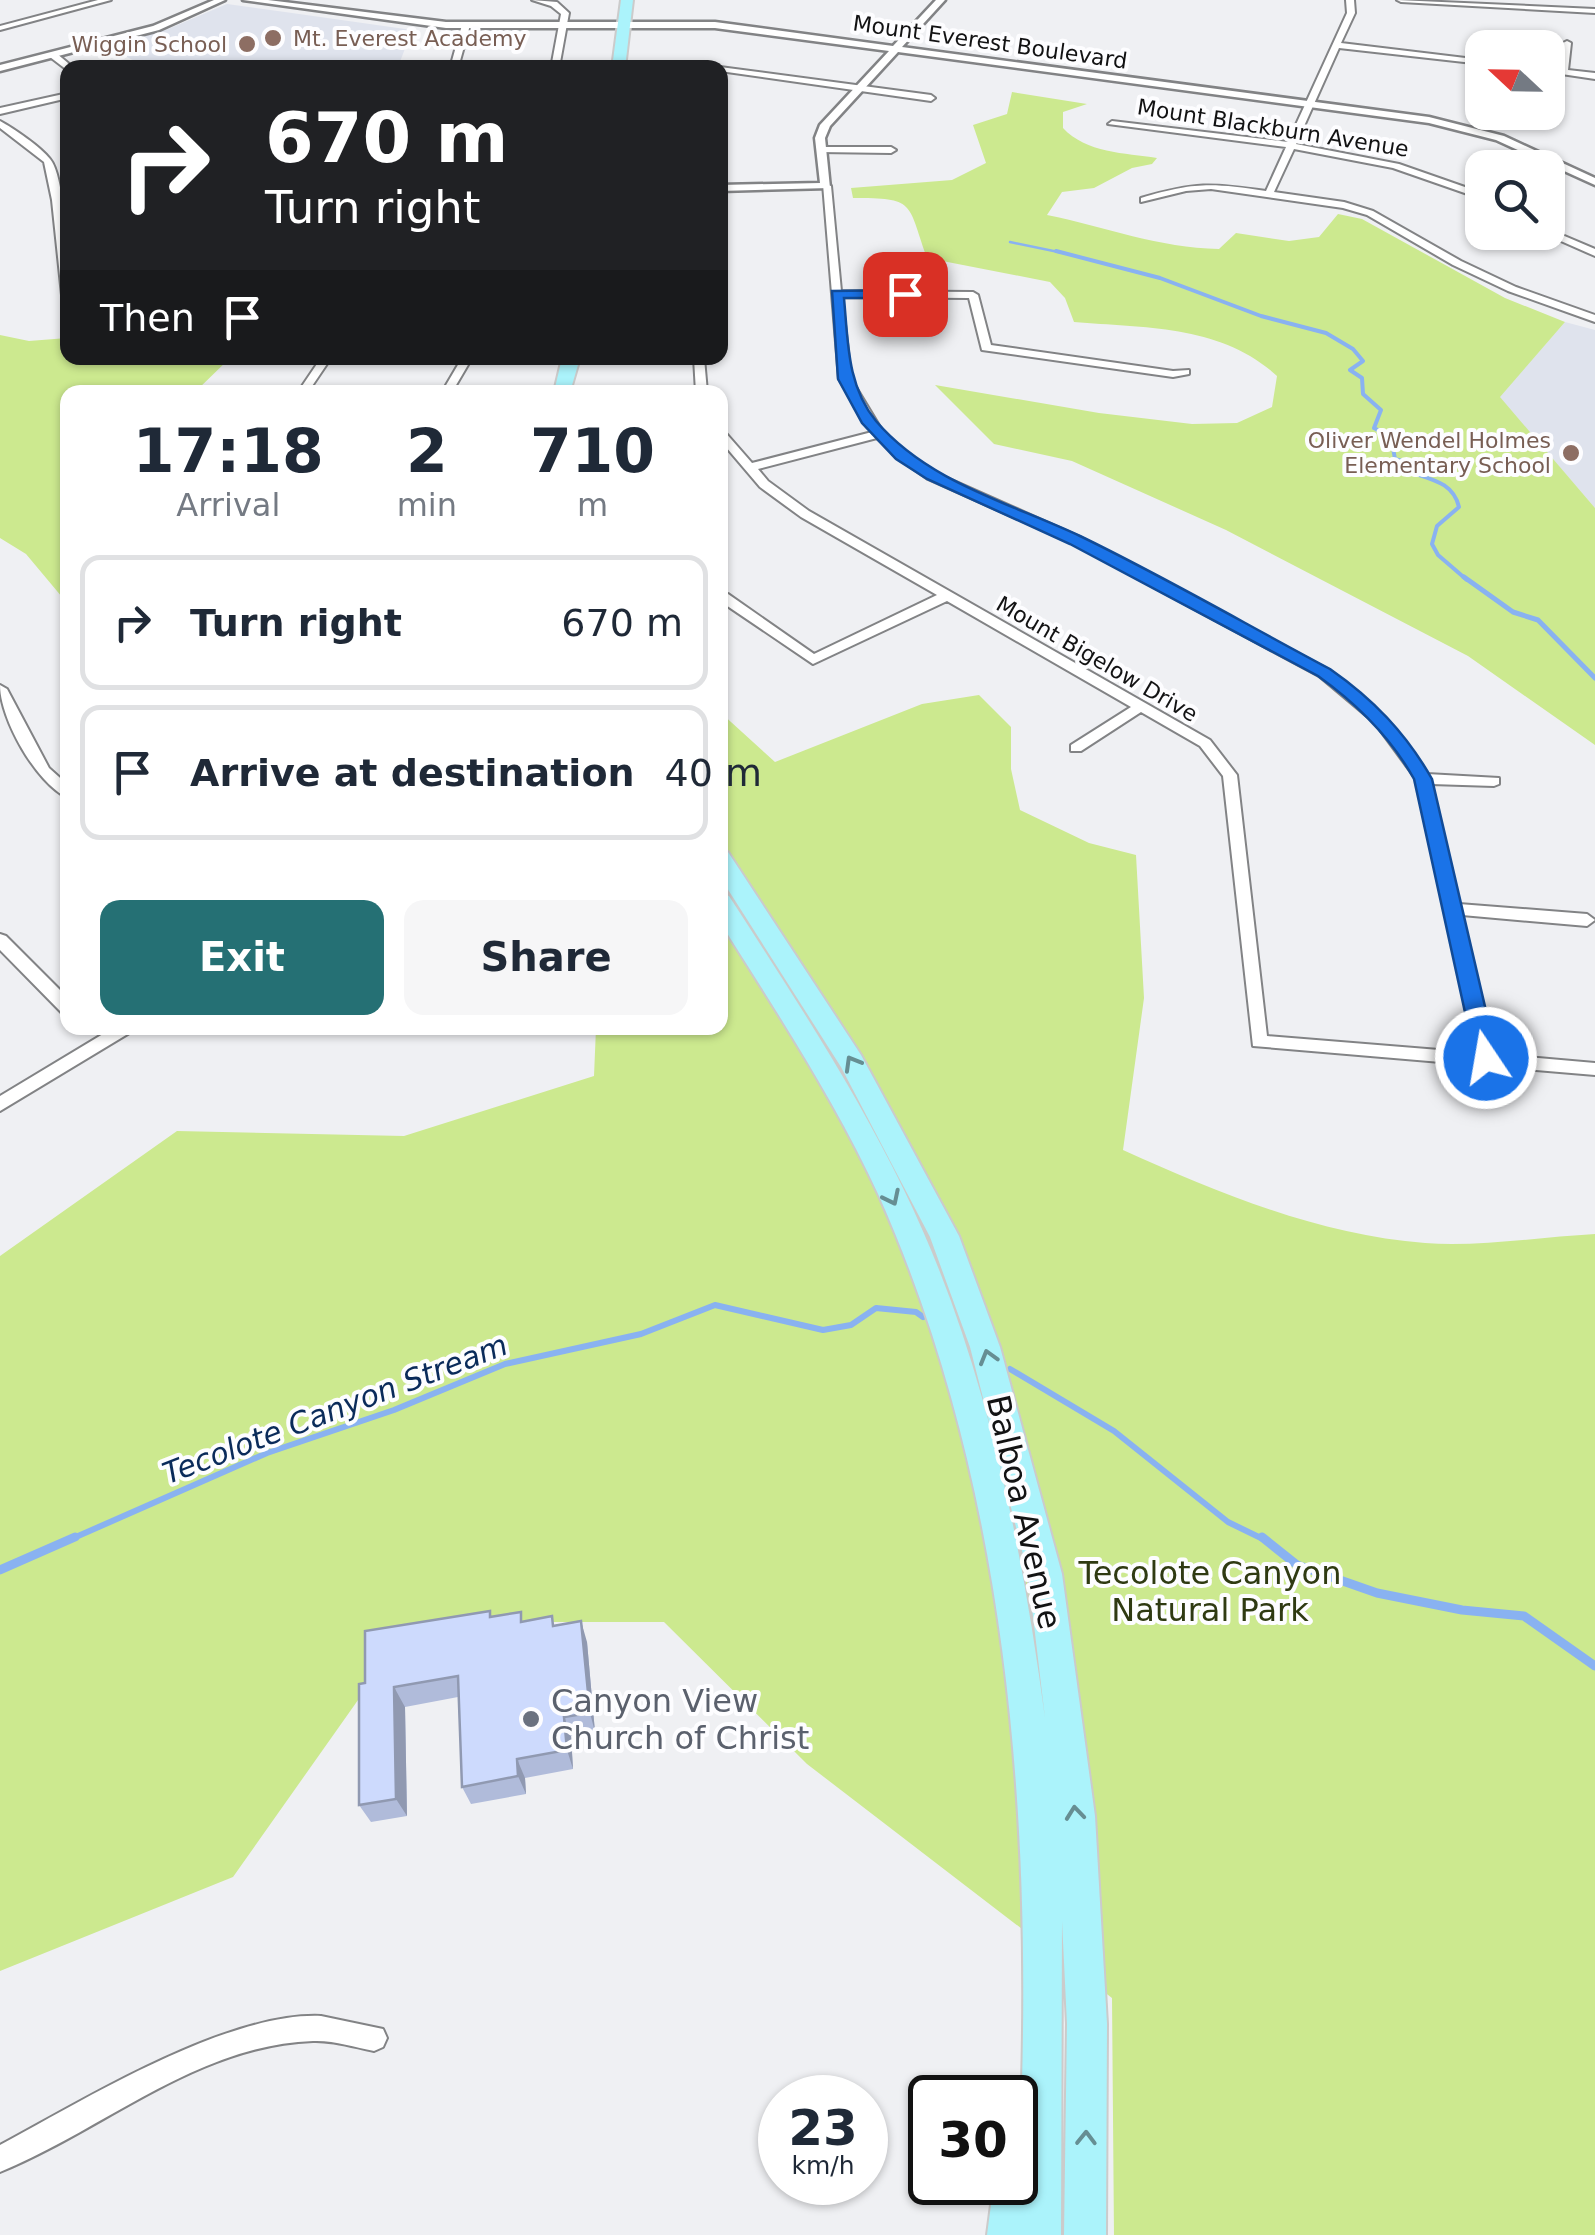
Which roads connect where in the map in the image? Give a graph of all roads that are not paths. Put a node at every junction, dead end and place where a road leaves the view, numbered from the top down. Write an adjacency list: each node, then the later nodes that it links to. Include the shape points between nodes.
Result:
1 (106, 0): 15 (street)
2 (221, 0): 21 (street, via 156,28)
3 (247, 0): 14 (street, Mount Everest Boulevard)
4 (536, 0): 12 (street, via 562,7)
5 (626, 0): 13 (main road)
6 (941, 0): 20 (street)
7 (1350, 0): 19 (street)
8 (1400, 0): 10 (street)
9 (644, 7): 11 (main road)
10 (1595, 11)
11 (642, 23): 13 (street, Mount Everest Boulevard); 17 (main road); 20 (street, Mount Everest Boulevard, via 715,25)
12 (562, 24): 13 (street, Mount Everest Boulevard); 14 (street, Mount Everest Boulevard); 25 (street)
13 (624, 24): 26 (main road)
14 (466, 25): 24 (street)
15 (0, 28)
16 (1457, 39): 22 (street)
17 (640, 41)
18 (1567, 43): 28 (street)
19 (1337, 45): 22 (street); 36 (street)
20 (895, 49): 33 (street); 36 (street, Mount Everest Boulevard)
21 (53, 55): 23 (street); 29 (street)
22 (1454, 58): 27 (street)
23 (60, 60)
24 (456, 60)
25 (556, 60)
26 (619, 60)
27 (1465, 60)
28 (1565, 62)
29 (0, 68)
30 (728, 70): 33 (street)
31 (1565, 72): 32 (street)
32 (1595, 76)
33 (858, 88): 35 (street); 41 (street, via 826,125)
34 (60, 96): 37 (street)
35 (931, 98)
36 (1306, 104): 40 (street); 43 (street, Mount Everest Boulevard, via 1470,129)
37 (0, 111)
38 (0, 124): 49 (street, via 48,161)
39 (1112, 124): 40 (street, Mount Blackburn Avenue)
40 (1288, 148): 46 (street, Mount Blackburn Avenue, via 1412,169); 47 (street)
41 (822, 150): 42 (street); 44 (street)
42 (892, 150)
43 (1595, 182)
44 (826, 186): 45 (street); 52 (street)
45 (728, 188)
46 (1465, 189)
47 (1269, 194): 48 (street, via 1202,186); 53 (street, via 1370,213 1456,263)
48 (1144, 200)
49 (60, 221)
50 (1565, 240): 51 (street)
51 (1595, 253)
52 (837, 294): 54 (street, via 974,294 986,348); 55 (street, via 845,379)
53 (1595, 319)
54 (1185, 372)
55 (879, 434): 57 (street); 63 (street, via 932,476 1076,540 1324,672 1386,722)
56 (728, 443): 57 (street, Mount Bigelow Drive)
57 (748, 468): 58 (street, Mount Bigelow Drive, via 805,514)
58 (946, 596): 59 (street, via 813,660); 61 (street, Mount Bigelow Drive)
59 (728, 600)
60 (0, 689): 65 (street, via 43,771)
61 (1140, 708): 62 (street); 73 (street, Mount Bigelow Drive, via 1205,743 1230,775 1259,1042)
62 (1076, 748)
63 (1423, 779): 64 (street); 67 (street)
64 (1494, 781)
65 (60, 787)
66 (728, 870): 81 (main road, Balboa Avenue, one-way to 66, via 1087,2024 1076,1816 1045,1574 986,1348 944,1236 852,1062)
67 (1453, 909): 69 (street); 73 (street)
68 (728, 915): 76 (main road, Balboa Avenue, one-way to 76, via 831,1077 909,1234 956,1357 1010,1581 1037,1806)
69 (1588, 920)
70 (0, 940): 71 (street)
71 (60, 1002)
72 (89, 1035): 75 (street, via 20,1095)
73 (1486, 1058): 74 (street)
74 (1595, 1070)
75 (0, 1104)
76 (1043, 1992): 79 (main road); 80 (main road, Balboa Avenue)
77 (374, 2038): 78 (street, via 313,2028 248,2040 175,2069)
78 (0, 2159)
79 (1008, 2235)
80 (1040, 2235)
81 (1084, 2235)

